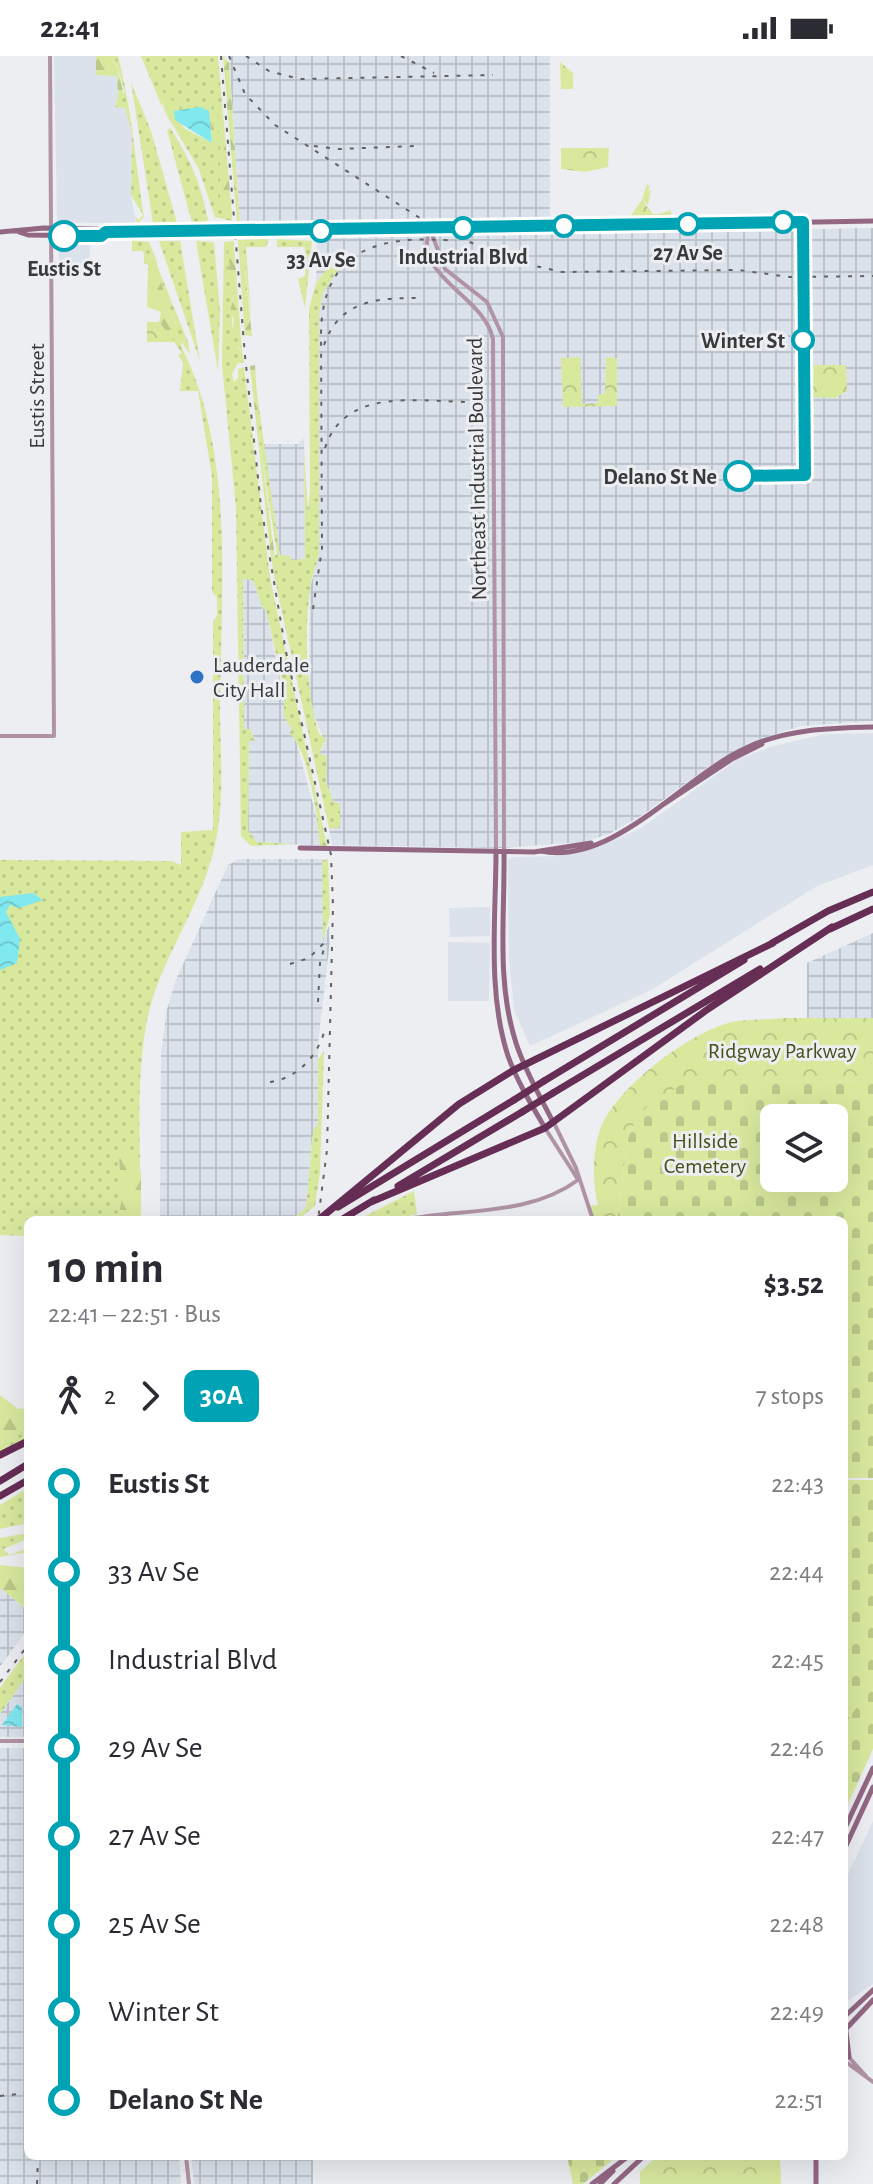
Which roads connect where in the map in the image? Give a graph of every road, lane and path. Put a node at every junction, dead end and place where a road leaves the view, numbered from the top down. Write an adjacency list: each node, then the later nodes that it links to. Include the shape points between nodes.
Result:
1 (50, 56): 3 (street, Eustis Street)
2 (873, 221): 4 (main road)
3 (51, 228): 6 (main road); 7 (main road); 8 (street, Eustis Street)
4 (430, 229): 7 (main road, bridge); 12 (street, Northeast Industrial Boulevard, via 428,247 436,268 479,309 493,339); 13 (street, Northeast Industrial Boulevard, via 442,264 487,302 503,337)
5 (0, 232): 6 (main road)
6 (18, 232): 8 (main road)
7 (106, 232): 8 (main road)
8 (51, 236): 10 (street, Eustis Street, via 54,736)
9 (873, 727): 13 (main road, via 774,738 721,761 636,825 596,842)
10 (0, 736)
11 (302, 848): 12 (main road)
12 (496, 851): 13 (main road); 19 (main road, Northeast Industrial Boulevard, via 497,992)
13 (504, 852): 18 (main road, Northeast Industrial Boulevard, via 504,979 510,1022)
14 (873, 892): 17 (highway)
15 (873, 909): 16 (highway)
16 (832, 927): 20 (highway); 23 (highway, bridge)
17 (773, 943): 18 (highway); 25 (highway, bridge)
18 (525, 1065): 19 (highway); 20 (main road, Northeast Industrial Boulevard)
19 (514, 1070): 21 (main road, Northeast Industrial Boulevard); 24 (highway, via 459,1104)
20 (553, 1122): 21 (highway); 22 (street)
21 (545, 1128): 22 (street); 23 (highway)
22 (578, 1180): 27 (street, via 516,1206); 28 (street)
23 (371, 1202): 26 (highway)
24 (322, 1216)
25 (323, 1216)
26 (348, 1216)
27 (435, 1216)
28 (592, 1216)
29 (24, 1443): 30 (highway)
30 (1, 1455)
31 (24, 1466): 32 (highway)
32 (0, 1481)
33 (24, 1482): 34 (highway)
34 (0, 1496)
35 (0, 1741): 36 (street)
36 (24, 1741)
37 (873, 1768): 39 (main road)
38 (873, 1787): 40 (main road)
39 (848, 1821)
40 (848, 1841)
41 (873, 1990): 43 (main road)
42 (873, 2000): 44 (main road)
43 (848, 2013)
44 (848, 2026)
45 (848, 2061): 46 (street)
46 (873, 2082)
47 (186, 2160): 52 (street)
48 (624, 2160): 53 (main road)
49 (625, 2160): 54 (main road)
50 (640, 2160): 55 (main road)
51 (816, 2160): 56 (main road)
52 (189, 2184)
53 (592, 2184)
54 (600, 2184)
55 (614, 2184)
56 (816, 2184)

